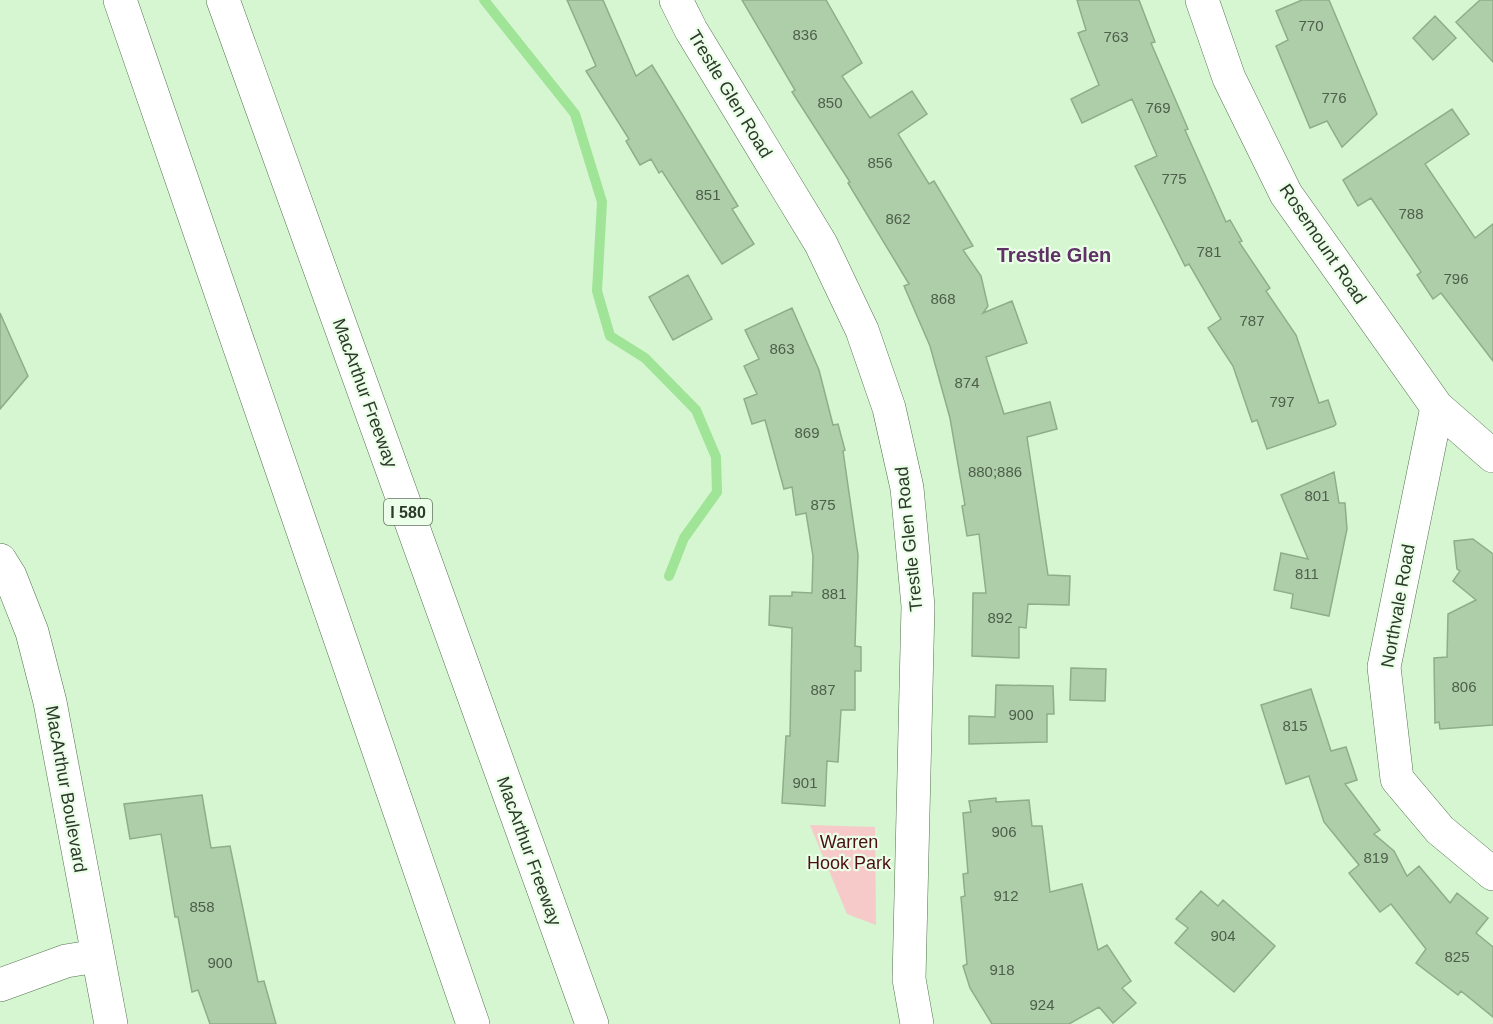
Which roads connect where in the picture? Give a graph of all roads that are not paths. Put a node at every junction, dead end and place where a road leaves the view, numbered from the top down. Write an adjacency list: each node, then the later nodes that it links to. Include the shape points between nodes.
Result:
1 (120, 0): 12 (main road)
2 (223, 0): 13 (main road, MacArthur Freeway / I 580)
3 (676, 0): 14 (main road, Trestle Glen Road, via 690,30 820,244 862,330 889,408 907,488 918,606 909,979)
4 (1202, 0): 5 (main road, Rosemount Road, via 1229,78 1286,194)
5 (1437, 407): 6 (main road, Rosemount Road); 8 (main road, Northvale Road, via 1384,667 1395,767 1397,778 1440,830)
6 (1493, 456)
7 (0, 560): 9 (main road, MacArthur Boulevard, via 32,632 50,702)
8 (1493, 874)
9 (97, 956): 10 (main road, via 66,961); 11 (main road, MacArthur Boulevard)
10 (0, 985)
11 (111, 1024)
12 (473, 1024)
13 (592, 1024)
14 (917, 1024)

